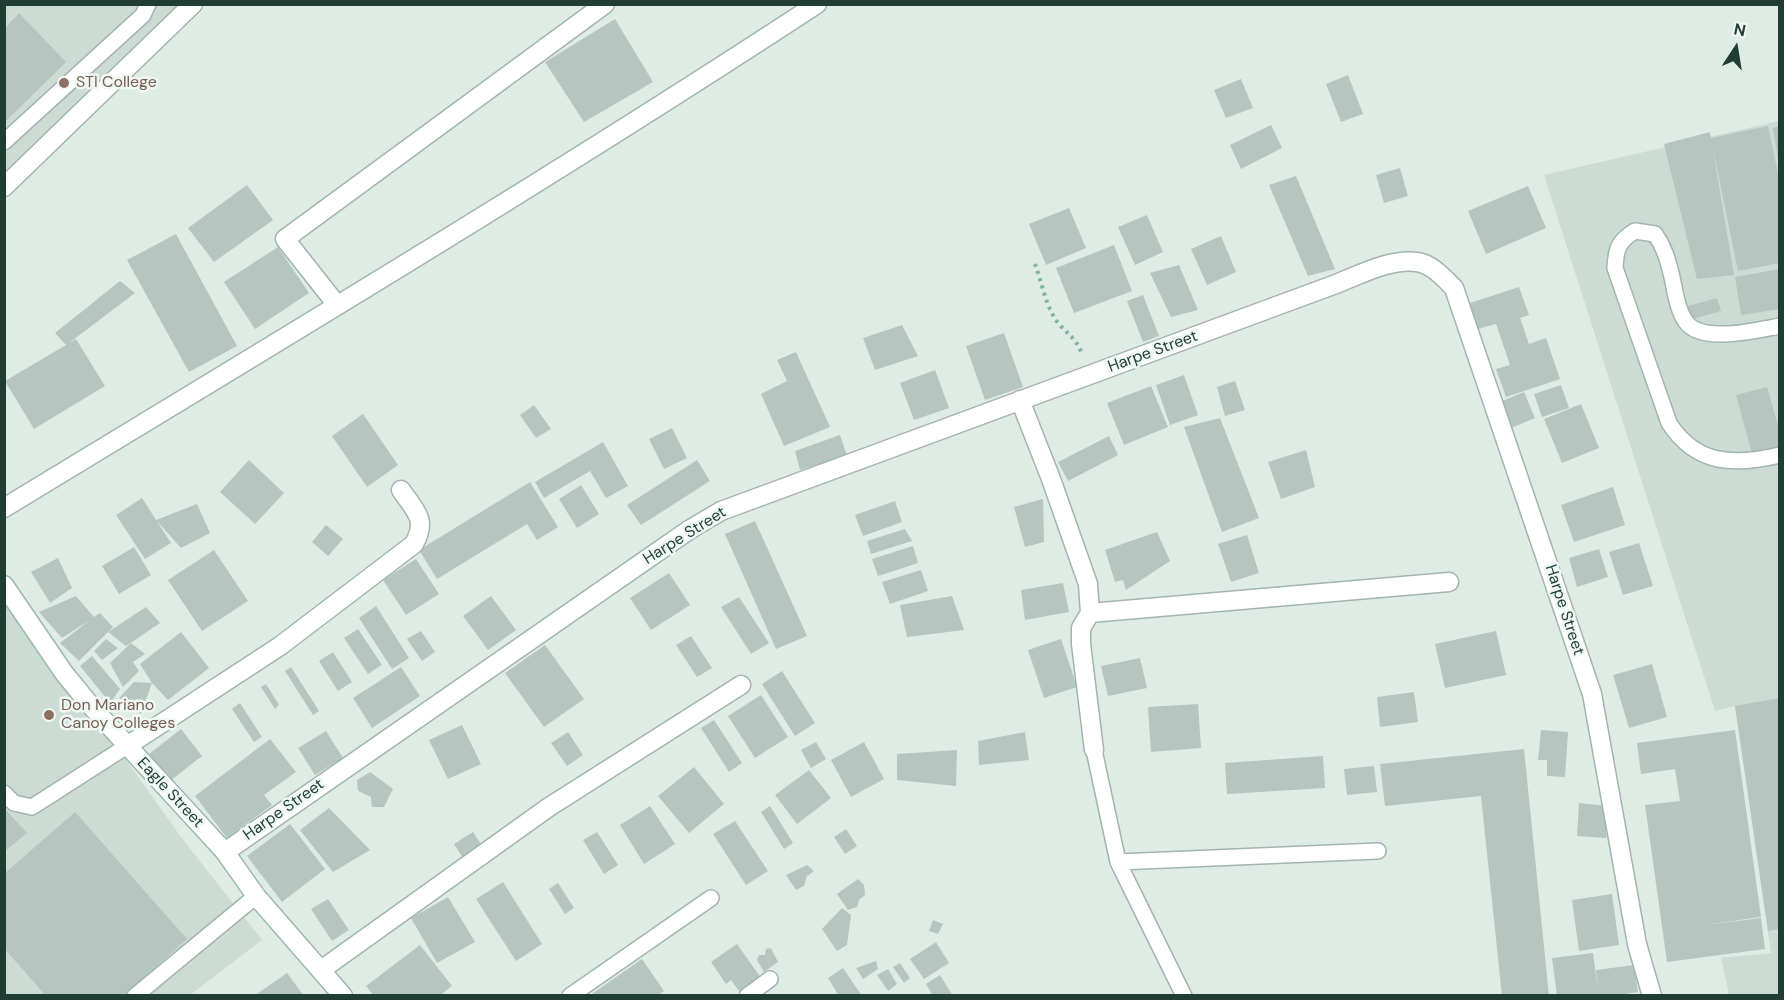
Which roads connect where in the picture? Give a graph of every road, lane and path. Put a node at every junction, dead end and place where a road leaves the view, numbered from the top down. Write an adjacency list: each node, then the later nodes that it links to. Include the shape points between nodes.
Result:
1 (148, 4): 5 (lane, via 143,15)
2 (193, 4): 6 (street)
3 (605, 4): 8 (street, via 285,239)
4 (817, 4): 8 (street)
5 (4, 142)
6 (4, 187)
7 (1035, 264): 10 (path, via 1053,316 1077,338)
8 (337, 305): 14 (street)
9 (1779, 326): 12 (lane, via 1729,335 1695,329 1686,322 1679,307 1664,246 1655,234 1635,231 1622,239 1616,249 1615,268 1668,423 1679,439 1703,455 1723,459 1750,462)
10 (1089, 376): 11 (street, Harpe Street); 34 (street, Harpe Street, via 1390,264 1417,262 1436,270 1454,288 1592,694 1637,944)
11 (1020, 400): 17 (street, via 1084,574); 23 (street, Harpe Street, via 721,511)
12 (1779, 454)
13 (401, 490): 19 (street, via 421,521 421,531 414,543 280,646)
14 (4, 508)
15 (1449, 582): 17 (street)
16 (4, 585): 19 (street, Eagle Street, via 64,673)
17 (1090, 613): 20 (street, via 1081,628 1081,644)
18 (741, 685): 27 (street, via 549,807)
19 (127, 746): 21 (lane, via 32,807 14,803); 23 (street, Eagle Street)
20 (1094, 750): 24 (lane)
21 (4, 793)
22 (1378, 851): 24 (lane)
23 (225, 852): 25 (street, Eagle Street)
24 (1118, 862): 29 (lane)
25 (256, 896): 27 (street, Eagle Street); 30 (lane)
26 (711, 898): 32 (lane)
27 (321, 970): 31 (street, Eagle Street)
28 (770, 980): 33 (lane)
29 (1185, 993)
30 (135, 996)
31 (343, 996)
32 (570, 996)
33 (747, 996)
34 (1652, 996)

